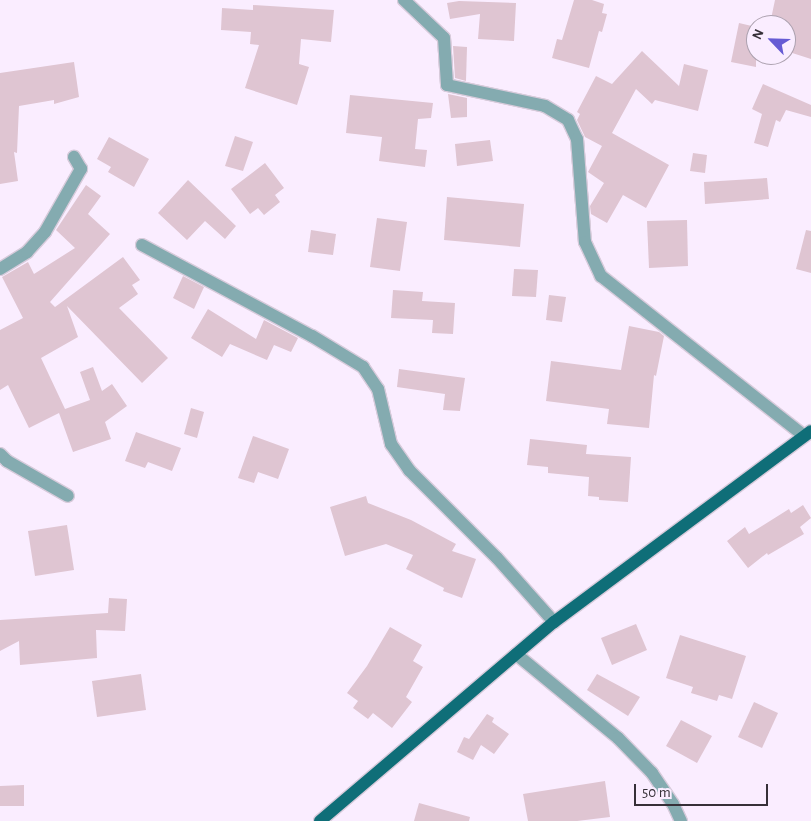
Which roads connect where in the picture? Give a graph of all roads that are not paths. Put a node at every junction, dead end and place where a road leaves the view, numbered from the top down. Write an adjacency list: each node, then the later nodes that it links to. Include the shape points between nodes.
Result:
1 (404, 0): 5 (street, via 444,38 447,85 546,106 568,120 577,140 585,242 601,276)
2 (74, 157): 4 (street, via 81,169 45,232 27,252)
3 (142, 245): 8 (street, via 363,367 378,389 391,444 410,470 497,558)
4 (0, 269)
5 (808, 434): 8 (main road)
6 (0, 454): 7 (street)
7 (68, 496)
8 (554, 622): 9 (main road)
9 (516, 654): 10 (main road); 11 (street, via 618,738 652,773 674,804)
10 (320, 821)
11 (681, 821)

